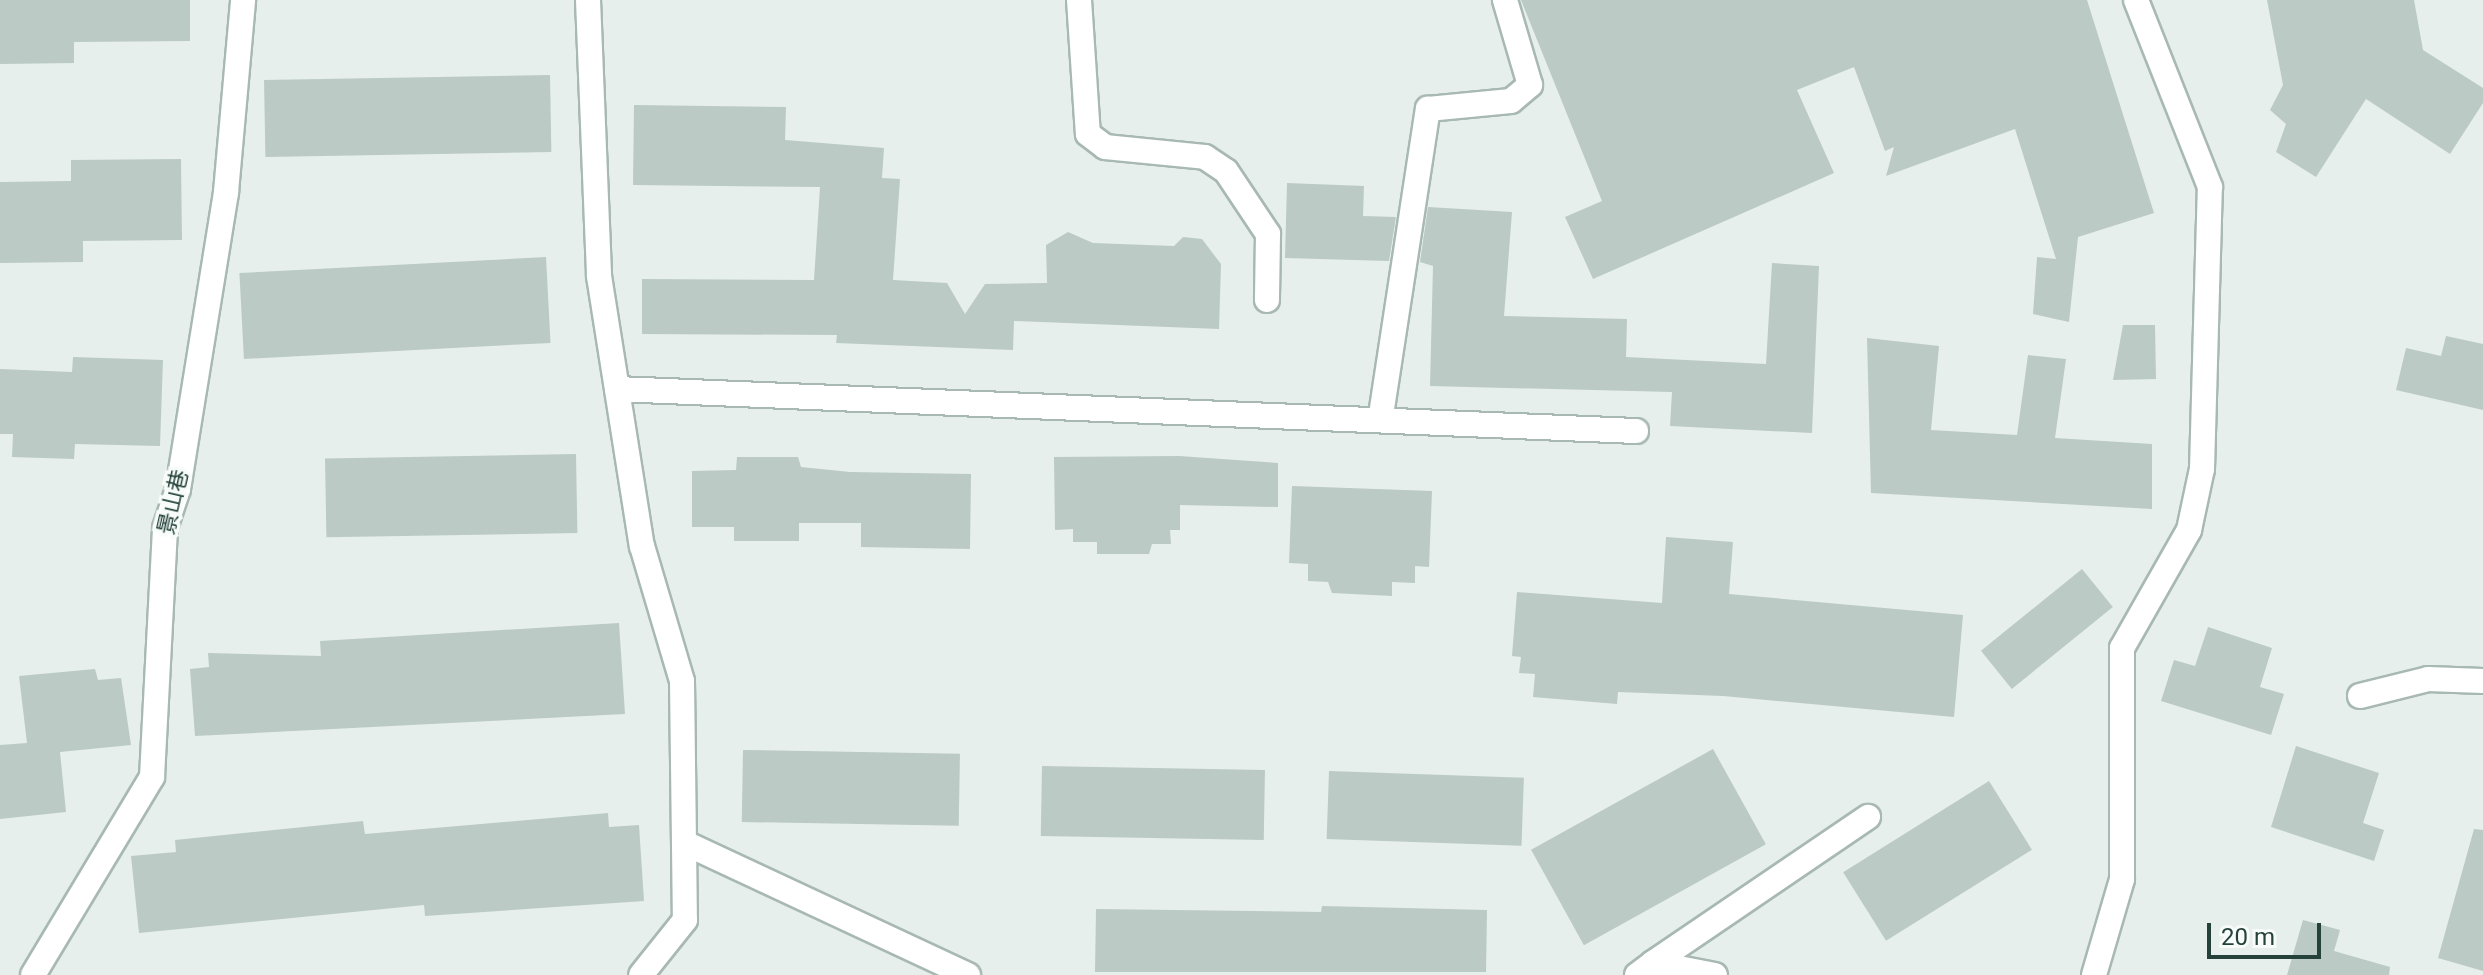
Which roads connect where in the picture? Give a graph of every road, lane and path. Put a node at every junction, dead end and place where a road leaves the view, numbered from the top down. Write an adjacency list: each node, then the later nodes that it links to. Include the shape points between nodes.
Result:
1 (243, 0): 15 (street, 景山巷, via 226,192 178,489 165,528 152,777)
2 (588, 0): 7 (street, via 599,276)
3 (1079, 0): 6 (street, via 1088,134 1105,147 1205,157 1226,171 1268,234)
4 (1505, 0): 8 (street, via 1530,85 1511,101 1428,109)
5 (2136, 0): 19 (street, via 2210,187 2202,469 2189,530 2122,648 2122,879)
6 (1267, 300)
7 (617, 389): 8 (street); 13 (street, via 642,546 682,681)
8 (1381, 415): 9 (street)
9 (1636, 431)
10 (2483, 681): 11 (street, via 2428,679)
11 (2360, 696)
12 (1868, 817): 14 (street)
13 (687, 844): 16 (street, via 685,920); 17 (street)
14 (1645, 969): 18 (street)
15 (33, 975)
16 (641, 975)
17 (968, 975)
18 (1715, 975)
19 (2094, 975)

